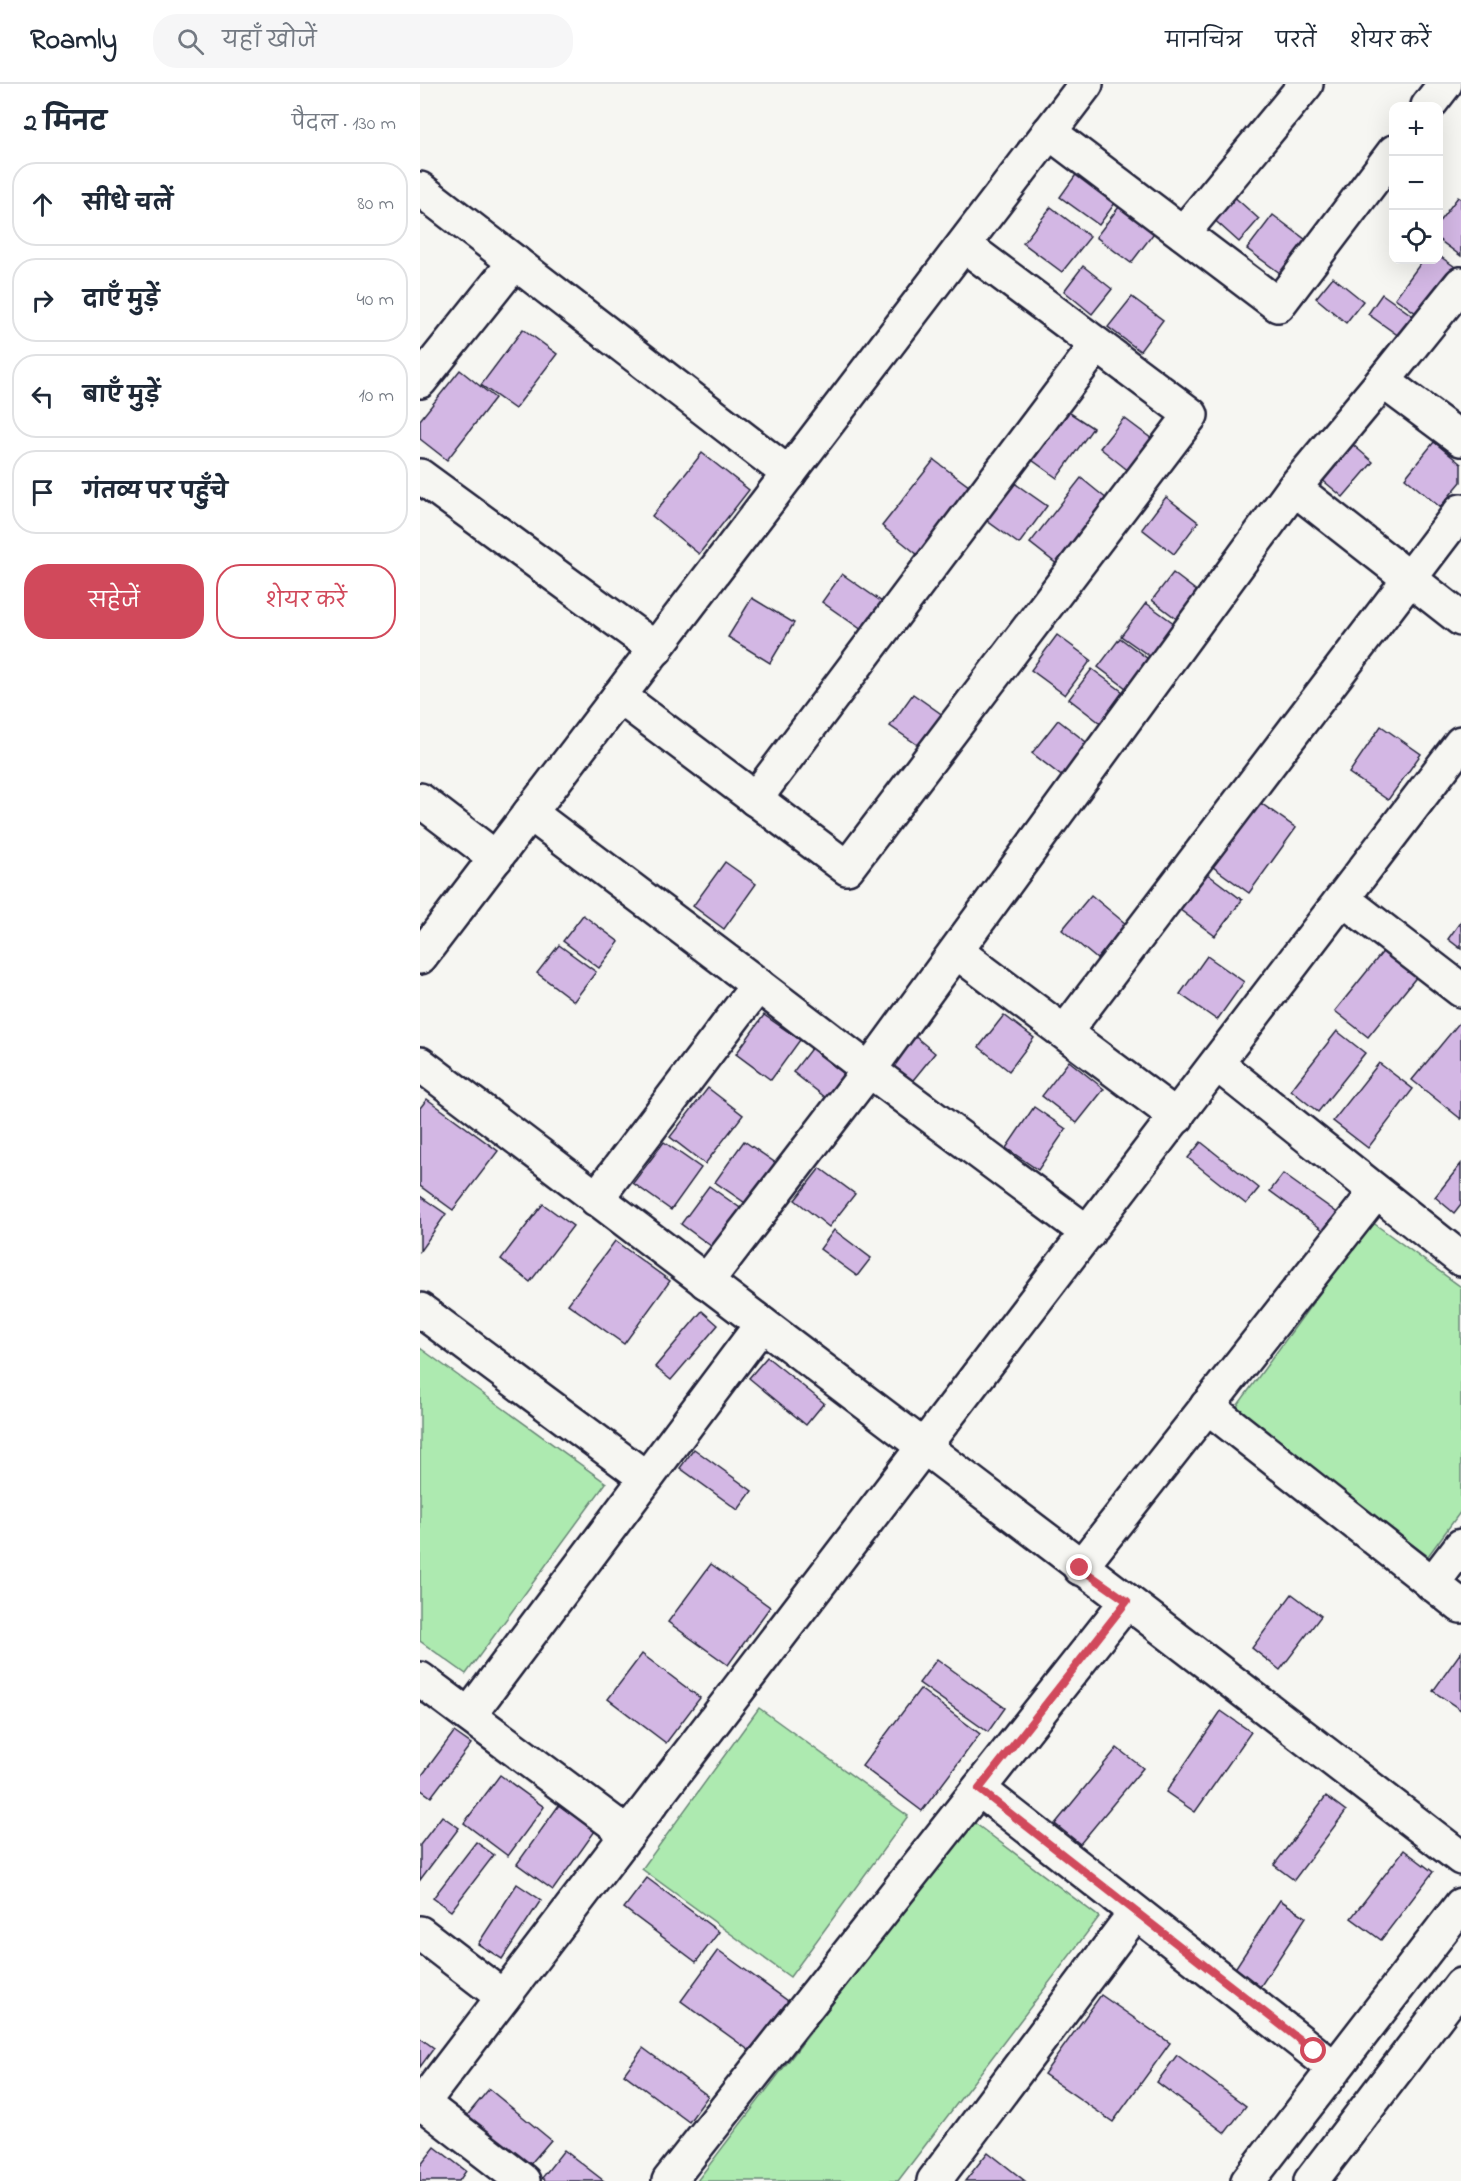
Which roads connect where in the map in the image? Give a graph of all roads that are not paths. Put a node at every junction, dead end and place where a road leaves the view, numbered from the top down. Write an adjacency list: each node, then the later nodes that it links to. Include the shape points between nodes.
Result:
1 (1086, 84): 6 (street)
2 (1306, 84): 9 (street)
3 (1445, 84): 4 (street); 5 (street)
4 (1461, 96)
5 (1431, 102)
6 (1049, 132): 9 (street); 10 (street)
7 (1391, 156): 9 (street, via 1278,305)
8 (420, 189): 11 (street)
9 (1183, 233)
10 (964, 245): 13 (street); 17 (street)
11 (515, 262): 14 (street); 17 (street)
12 (1461, 284): 15 (street)
13 (1097, 345): 26 (street); 26 (street, via 1191,415 847,868)
14 (420, 381)
15 (1383, 381): 16 (street); 19 (street)
16 (1461, 439)
17 (789, 474): 23 (street)
18 (420, 476): 23 (street)
19 (1294, 488): 21 (street); 31 (street)
20 (1461, 511): 21 (street)
21 (1408, 578): 22 (street); 35 (street)
22 (1461, 619)
23 (656, 649): 24 (street)
24 (619, 696): 26 (street); 28 (street)
25 (1461, 743): 30 (street)
26 (755, 799)
27 (420, 800): 29 (street)
28 (530, 813): 29 (street); 33 (street)
29 (496, 858): 32 (street)
30 (1343, 899): 34 (street); 37 (street)
31 (957, 952): 35 (street); 38 (street)
32 (420, 957)
33 (758, 985): 38 (street); 41 (street)
34 (1461, 990)
35 (1065, 1032): 39 (street)
36 (420, 1064): 41 (street)
37 (1217, 1064): 39 (street); 40 (street)
38 (869, 1070): 42 (street); 44 (street)
39 (1177, 1117): 42 (street)
40 (1377, 1192): 43 (street); 47 (street)
41 (596, 1198): 44 (street)
42 (1088, 1233): 48 (street)
43 (1461, 1260)
44 (706, 1282): 46 (street)
45 (420, 1310): 49 (street)
46 (762, 1324): 48 (street); 49 (street)
47 (1207, 1406): 51 (street); 52 (street)
48 (924, 1448): 51 (street); 58 (street)
49 (646, 1479): 56 (street)
50 (1461, 1546): 52 (street)
51 (1080, 1568): 53 (street)
52 (1432, 1584): 54 (street)
53 (1127, 1601): 57 (street); 59 (street)
54 (1461, 1606)
55 (420, 1679): 56 (street)
56 (469, 1715): 58 (street)
57 (979, 1789): 61 (street); 68 (street)
58 (628, 1834): 64 (street)
59 (1461, 1858)
60 (1461, 1905): 65 (street)
61 (1135, 1913): 65 (street); 69 (street)
62 (420, 1933): 64 (street)
63 (1461, 1985): 71 (street)
64 (503, 1997): 66 (street)
65 (1334, 2068): 70 (street)
66 (421, 2104): 67 (street)
67 (523, 2181)
68 (669, 2181)
69 (934, 2181)
70 (1248, 2181)
71 (1311, 2181)

